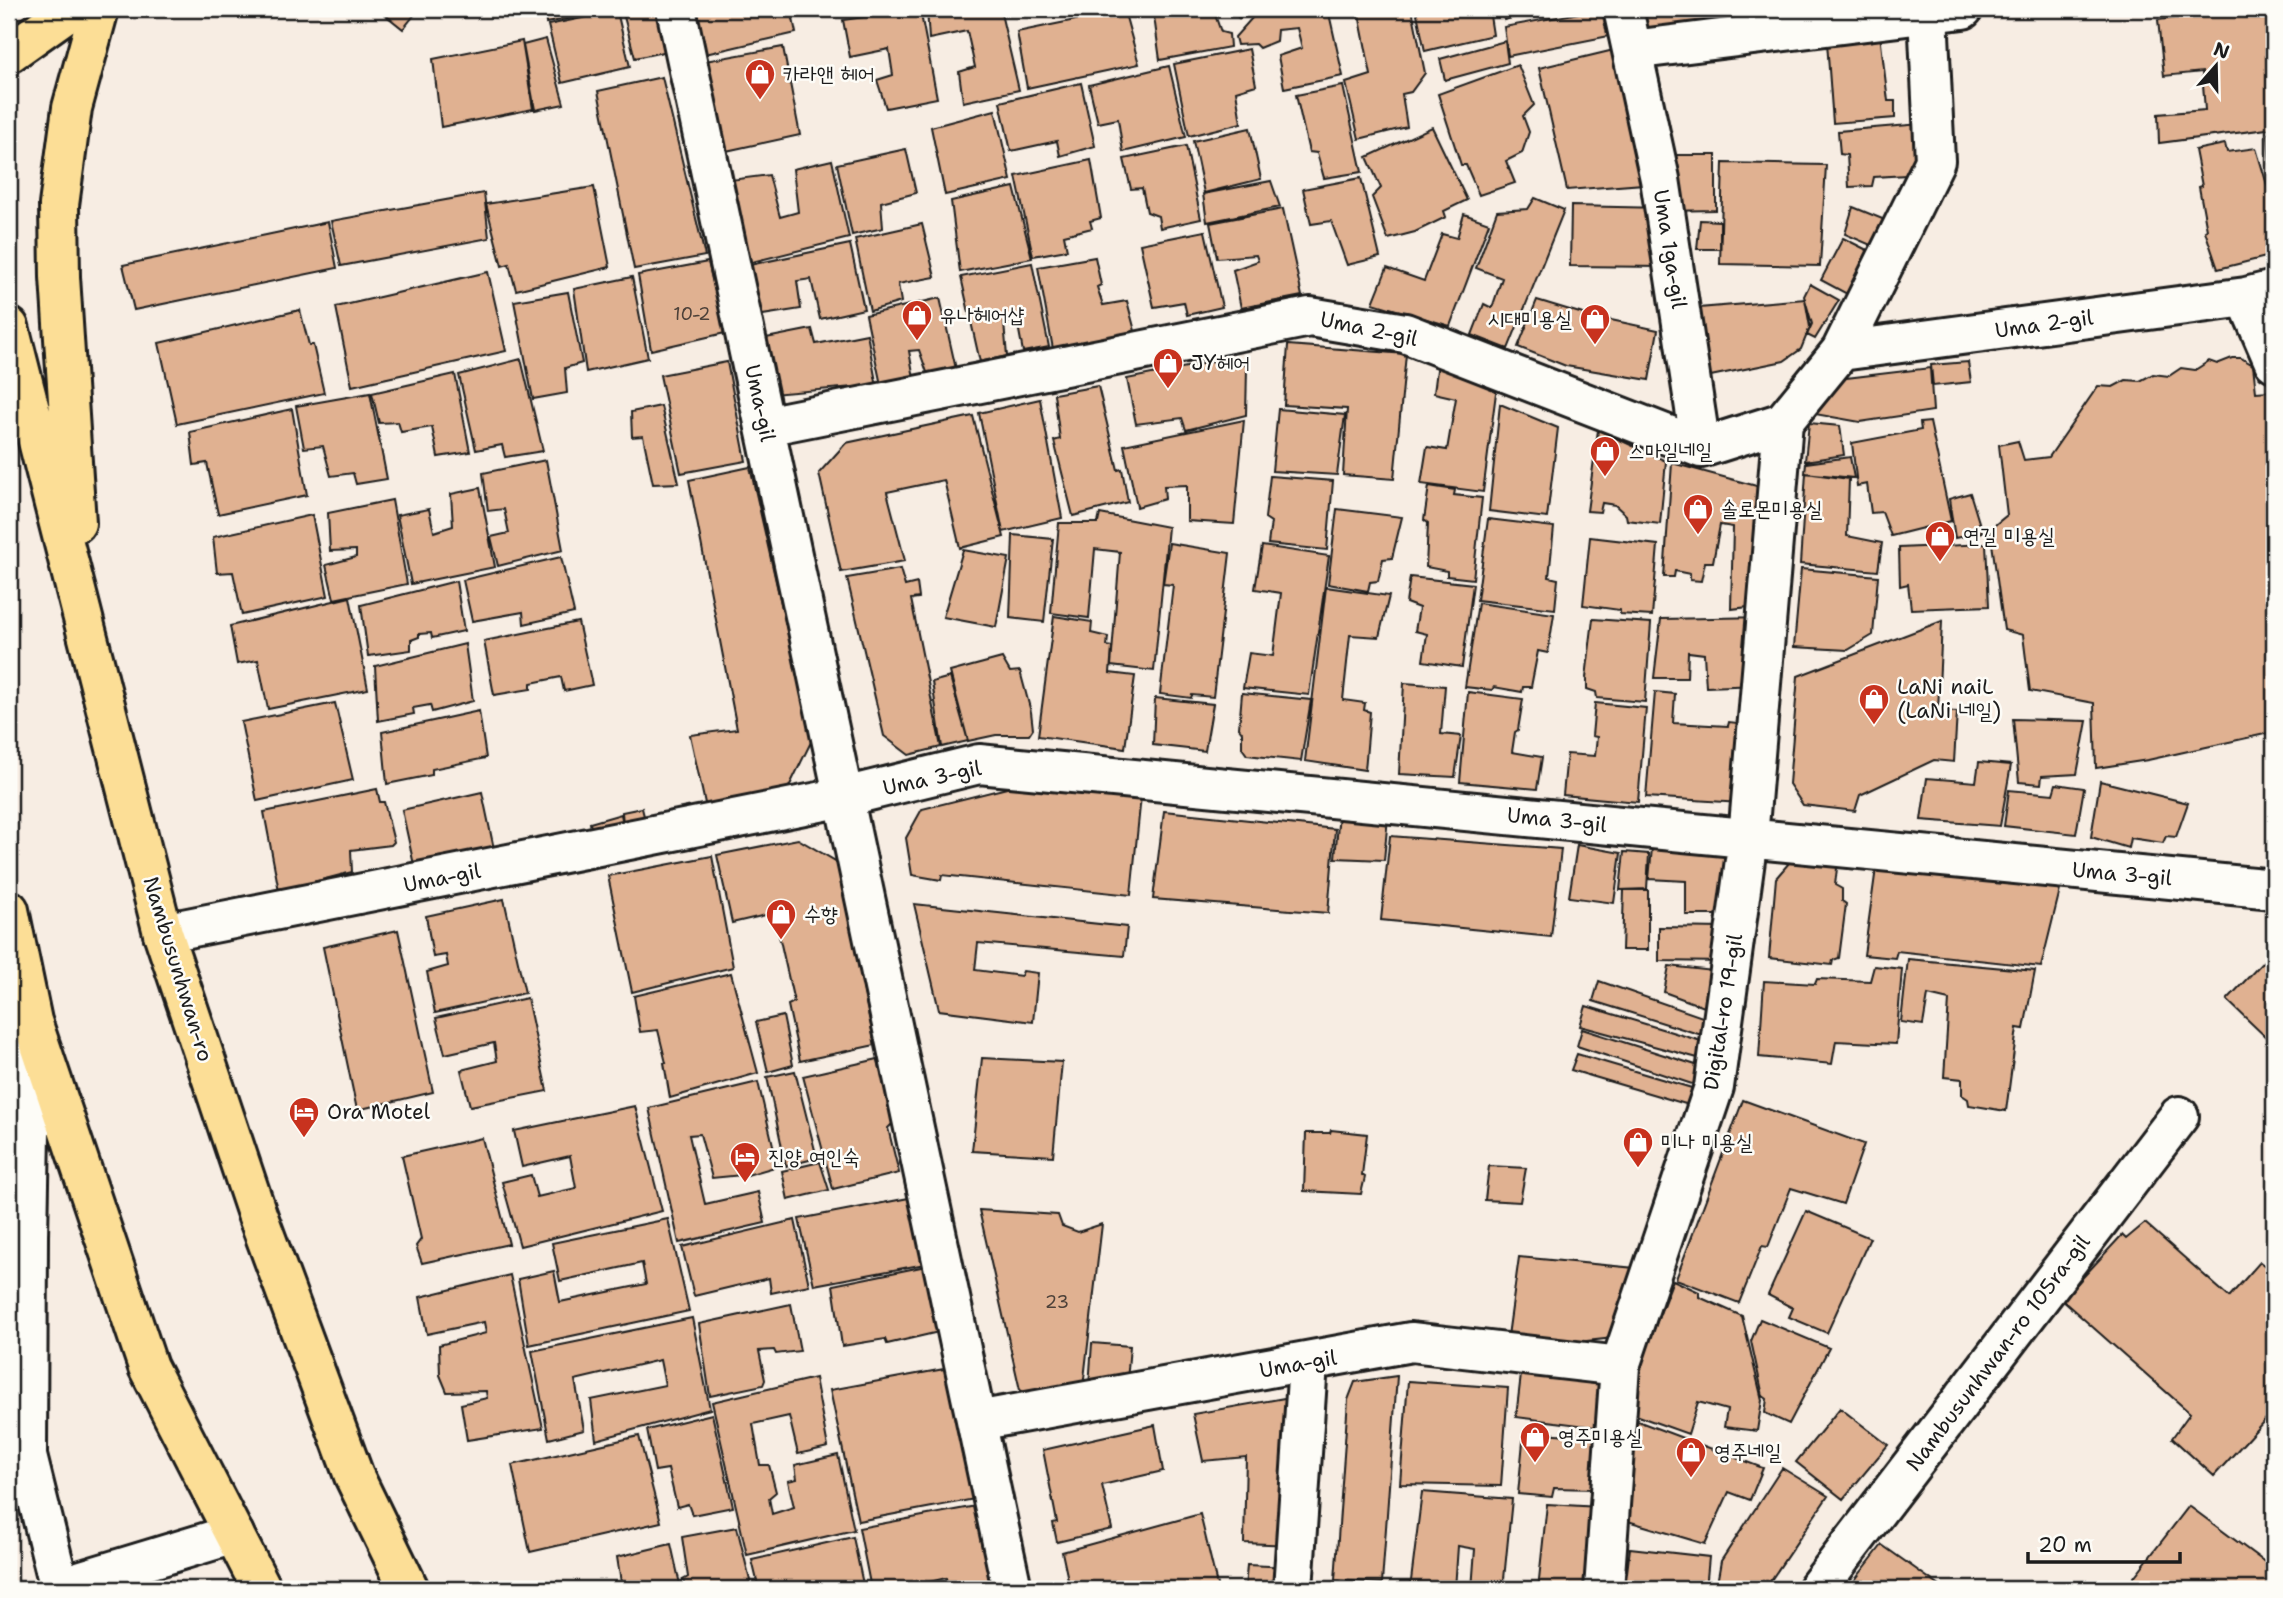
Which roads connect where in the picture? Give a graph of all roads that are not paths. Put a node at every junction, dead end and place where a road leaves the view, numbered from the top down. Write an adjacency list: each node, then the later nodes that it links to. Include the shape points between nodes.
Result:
1 (71, 9): 7 (main road)
2 (99, 9): 15 (main road, via 72,107 59,205)
3 (676, 9): 13 (street, Uma-gil)
4 (1623, 9): 6 (street, Uma 1ga-gil)
5 (1946, 11): 6 (street); 10 (street, via 1935,161)
6 (1632, 50): 14 (street, Uma 1ga-gil, via 1660,179)
7 (9, 53)
8 (2260, 294): 10 (street, Uma 2-gil); 11 (street, Uma 2-gil)
9 (9, 327): 15 (main road, Nambusunhwan-ro)
10 (1841, 351): 12 (street)
11 (2274, 362)
12 (1783, 422): 14 (street); 17 (street, Digital-ro 19-gil)
13 (765, 426): 14 (street, Uma 2-gil, via 1310,317 1405,333); 16 (street, Uma-gil)
14 (1701, 448)
15 (82, 616): 20 (main road, Nambusunhwan-ro)
16 (844, 797): 17 (street, Uma 3-gil, via 979,764); 20 (street, Uma-gil); 25 (street, Uma-gil)
17 (1748, 838): 18 (street, Uma 3-gil); 24 (street, Digital-ro 19-gil, via 1714,1087)
18 (2271, 878)
19 (9, 910): 21 (main road)
20 (163, 933): 29 (main road, Nambusunhwan-ro, via 257,1214 354,1476)
21 (32, 1021): 26 (main road, via 148,1367); 27 (street, via 27,1456)
22 (2179, 1116): 33 (street, Nambusunhwan-ro 105ra-gil)
23 (1308, 1363): 24 (street, Uma-gil, via 1410,1342); 25 (street, Uma-gil); 31 (street)
24 (1620, 1366): 32 (street, Digital-ro 19-gil)
25 (976, 1420): 30 (street, Uma-gil)
26 (234, 1534): 27 (street); 28 (main road)
27 (59, 1588)
28 (262, 1589)
29 (409, 1589)
30 (1013, 1589)
31 (1293, 1589)
32 (1604, 1589)
33 (1817, 1589)

